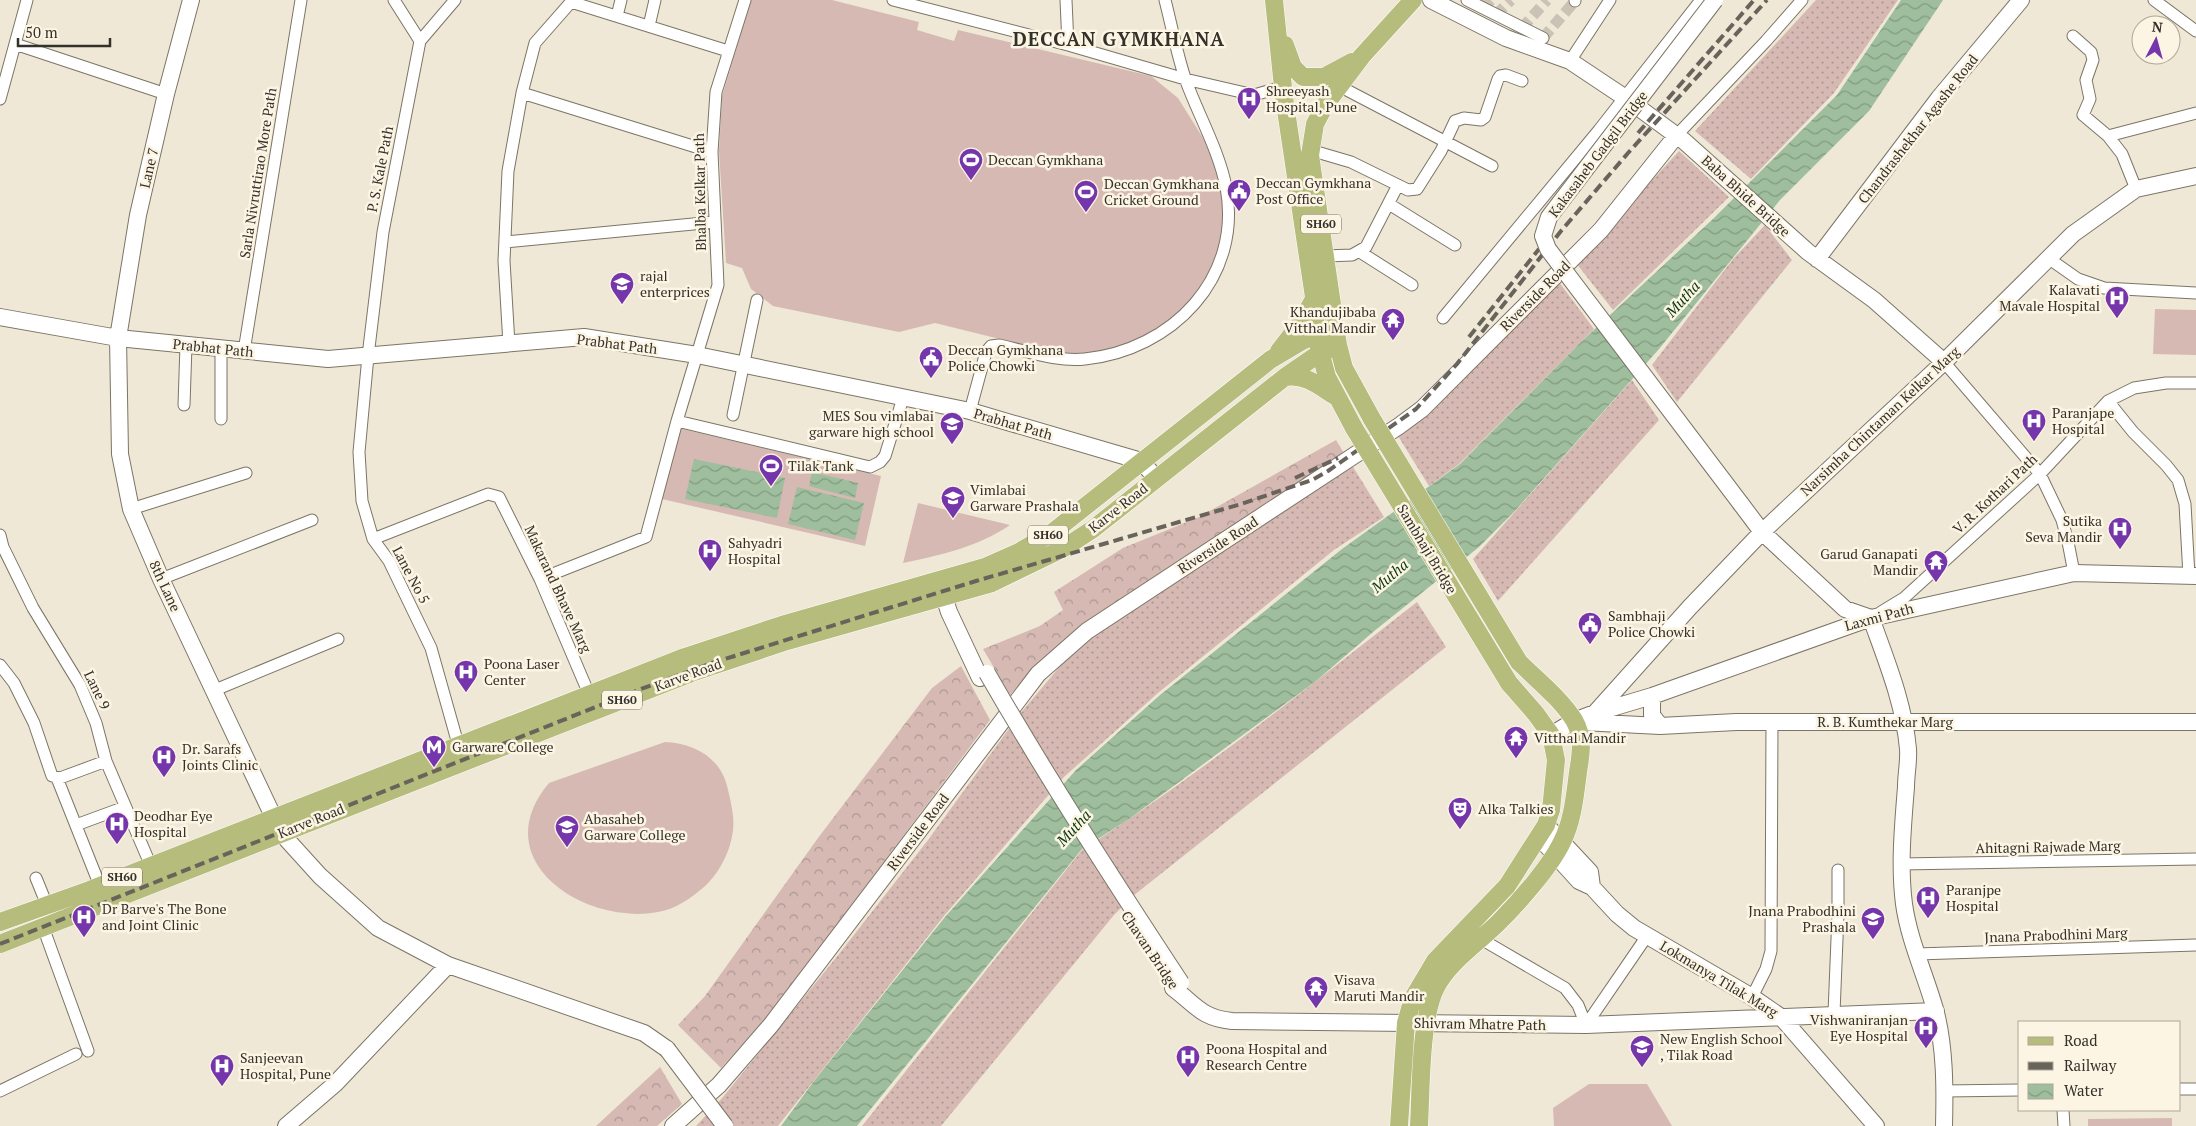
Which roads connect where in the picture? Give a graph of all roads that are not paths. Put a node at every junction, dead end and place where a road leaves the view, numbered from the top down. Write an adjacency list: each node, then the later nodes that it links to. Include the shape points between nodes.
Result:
1 (27, 0): 30 (street)
2 (191, 0): 40 (street, Lane 7)
3 (302, 0): 73 (street, Sarla Nivruttirao More Path)
4 (394, 0): 29 (street)
5 (455, 0): 29 (street, P. S. Kale Path)
6 (621, 0): 23 (street)
7 (656, 0): 25 (street)
8 (745, 0): 32 (street, Bhalba Kelkar Path)
9 (893, 0): 31 (street)
10 (1066, 0): 31 (street)
11 (1165, 0): 35 (street)
12 (1274, 0): 24 (main road, SH60)
13 (1413, 0): 33 (main road, SH60)
14 (1431, 0): 22 (street, Baba Bhide Bridge)
15 (1467, 0): 28 (street)
16 (1610, 0): 34 (street)
17 (1701, 0): 41 (street)
18 (1715, 0): 96 (street, Kakasaheb Gadgil Bridge, bridge, via 1549,217 1543,236 1548,249)
19 (1802, 0): 45 (street, Riverside Road)
20 (2021, 0): 59 (street, Chandrashekhar Agashe Road)
21 (2154, 0): 26 (street)
22 (1450, 4): 34 (street, Baba Bhide Bridge, via 1506,38)
23 (617, 16): 25 (street); 39 (street, via 571,2 535,43)
24 (1277, 21): 33 (main road, via 1293,67 1303,77 1324,78); 37 (main road, SH60)
25 (649, 26): 32 (street)
26 (2196, 31)
27 (2073, 36): 44 (street, via 2091,52 2093,60 2086,80 2090,99 2084,115)
28 (1543, 38)
29 (420, 41): 76 (street, P. S. Kale Path, via 383,232)
30 (15, 44): 40 (street); 42 (street)
31 (1068, 46): 35 (street)
32 (728, 50): 48 (street, Bhalba Kelkar Path, via 716,92)
33 (1362, 56): 38 (main road, SH60)
34 (1570, 61): 41 (street, Baba Bhide Bridge)
35 (1185, 79): 37 (street, via 1254,94); 86 (street, via 1218,160 1228,201 1225,242 1203,293 1185,315 1163,332 1112,355 1068,359 991,346 986,352)
36 (1522, 81): 46 (street, via 1500,76 1485,117 1476,120 1458,118)
37 (1282, 87): 63 (main road, SH60)
38 (1336, 89): 46 (street); 47 (main road, SH60, via 1319,114)
39 (522, 93): 48 (street); 55 (street, via 508,171)
40 (166, 94): 69 (street, Lane 7, via 138,215)
41 (1624, 97): 45 (street, Baba Bhide Bridge); 66 (street)
42 (0, 99)
43 (2196, 113): 44 (street)
44 (2108, 136): 52 (street, via 2122,154)
45 (1680, 138): 59 (street, Baba Bhide Bridge); 157 (street, Riverside Road, via 1601,230 1422,409 1086,631 1048,665 1024,692 771,1025 719,1085)
46 (1445, 140): 49 (street); 51 (street, via 1417,190)
47 (1311, 146): 51 (street); 58 (main road, SH60)
48 (712, 152): 54 (street, Bhalba Kelkar Path)
49 (1492, 166)
50 (2196, 176): 52 (street, Narsimha Chintaman Kelkar Marg)
51 (1398, 185): 53 (street)
52 (2136, 189): 60 (street, Narsimha Chintaman Kelkar Marg, via 2073,234)
53 (1389, 204): 56 (street); 57 (street, via 1366,247)
54 (714, 222): 55 (street); 75 (street, Bhalba Kelkar Path, via 718,285)
55 (505, 242): 70 (street)
56 (1455, 244)
57 (1360, 252): 58 (street); 61 (street)
58 (1325, 256): 68 (main road, SH60)
59 (1813, 256): 78 (street, Baba Bhide Bridge, via 1874,300)
60 (2048, 258): 62 (street, via 2078,279 2104,288); 78 (street, Narsimha Chintaman Kelkar Marg)
61 (1412, 285)
62 (2196, 293)
63 (1314, 299): 67 (main road, SH60); 77 (main road, via 1300,324)
64 (757, 300): 79 (street)
65 (0, 317): 69 (street, Prabhat Path)
66 (1443, 318)
67 (1316, 336): 68 (main road, Karve Road / SH60); 74 (main road, SH60); 77 (main road, Karve Road / SH60)
68 (1336, 336): 74 (main road, Karve Road / SH60); 111 (main road, Sambhaji Bridge, bridge, via 1344,368 1372,419 1519,662)
69 (118, 338): 71 (street, Prabhat Path); 94 (street, 8th Lane, via 120,454)
70 (509, 344): 75 (street, Prabhat Path, via 584,337); 76 (street, Prabhat Path)
71 (186, 345): 72 (street, Prabhat Path); 85 (street)
72 (222, 348): 73 (street, Prabhat Path); 88 (street)
73 (244, 351): 76 (street, Prabhat Path, via 328,359)
74 (1320, 353): 80 (main road, Karve Road / SH60); 82 (main road, Sambhaji Bridge)
75 (697, 355): 79 (street, Prabhat Path); 89 (street, Bhalba Kelkar Path)
76 (368, 356): 98 (street, Lane No 5, via 359,452 362,501)
77 (1270, 360): 90 (main road, Karve Road / SH60)
78 (1944, 362): 92 (street); 96 (street, Narsimha Chintaman Kelkar Marg)
79 (744, 365): 83 (street, Prabhat Path); 87 (street)
80 (1285, 377): 82 (main road, via 1307,378); 93 (main road, Karve Road / SH60)
81 (2196, 383): 84 (street, V. R. Kothari Path, via 2134,388)
82 (1335, 396): 116 (main road, Sambhaji Bridge, bridge, via 1509,683)
83 (903, 398): 86 (street, Prabhat Path); 89 (street, via 885,456 870,467)
84 (2108, 401): 92 (street, V. R. Kothari Path); 100 (street, via 2178,480 2185,504)
85 (184, 405)
86 (970, 411): 90 (street, Prabhat Path)
87 (733, 415)
88 (220, 419)
89 (677, 420): 102 (street, Bhalba Kelkar Path, via 646,537)
90 (1141, 461): 93 (street); 103 (main road, Karve Road / SH60, via 1054,532)
91 (246, 474): 94 (street)
92 (2040, 474): 99 (street, via 2062,520); 104 (street, V. R. Kothari Path, via 1904,598)
93 (1156, 478): 103 (main road, Karve Road / SH60, via 1064,548 992,583)
94 (131, 509): 101 (street, 8th Lane)
95 (312, 520): 101 (street)
96 (1762, 532): 104 (street, via 1846,609); 110 (street, Narsimha Chintaman Kelkar Marg)
97 (0, 535): 118 (street, Lane 9, via 32,608 80,685 96,722)
98 (373, 540): 102 (street, Makarand Bhave Marg, via 488,494 499,497); 117 (street, Lane No 5, via 389,561 431,648)
99 (2074, 573): 100 (street, Laxmi Path); 104 (street, Laxmi Path)
100 (2192, 576)
101 (161, 579): 107 (street, 8th Lane)
102 (540, 579): 108 (street, Makarand Bhave Marg)
103 (946, 588): 108 (main road, Karve Road / SH60, via 782,625 685,657); 122 (main road, Karve Road / SH60, via 690,673); 140 (street, Chavan Bridge, via 983,676 1012,734)
104 (1870, 618): 109 (street, Laxmi Path); 113 (street)
105 (338, 639): 107 (street)
106 (0, 665): 119 (street, via 14,683 34,723 51,773)
107 (215, 690): 122 (street, 8th Lane)
108 (589, 694): 117 (main road, Karve Road / SH60)
109 (1652, 696): 110 (street, Laxmi Path); 115 (street, via 1652,715)
110 (1595, 713): 111 (street, Laxmi Path)
111 (1574, 721): 115 (street, R. B. Kumthekar Marg); 116 (street, Laxmi Path); 124 (main road, via 1582,744 1572,814)
112 (1772, 722): 113 (street, R. B. Kumthekar Marg); 115 (street, R. B. Kumthekar Marg); 141 (street, via 1771,951)
113 (1904, 722): 114 (street, R. B. Kumthekar Marg); 126 (street, via 1908,750)
114 (2196, 722)
115 (1660, 726)
116 (1551, 735): 123 (main road, via 1556,760 1551,810)
117 (458, 744): 122 (main road, Karve Road / SH60)
118 (106, 761): 119 (street); 120 (street, Lane 9)
119 (57, 778): 121 (street)
120 (125, 807): 121 (street); 127 (street, Lane 9)
121 (76, 825): 130 (street)
122 (278, 825): 127 (main road, Karve Road / SH60); 133 (main road, Karve Road / SH60); 139 (street, 8th Lane, via 320,876 378,928)
123 (1542, 831): 124 (street, Lokmanya Tilak Marg); 145 (main road, via 1507,886 1435,962 1413,998)
124 (1558, 847): 134 (street, Lokmanya Tilak Marg, via 1590,872 1592,887 1617,914); 135 (main road, via 1522,896)
125 (2196, 859): 126 (street, Ahitagni Rajwade Marg)
126 (1901, 864): 138 (street, via 1904,904)
127 (151, 866): 130 (main road, Karve Road / SH60)
128 (1838, 870): 143 (street)
129 (36, 878): 131 (street)
130 (100, 886): 131 (main road, Karve Road / SH60)
131 (47, 905): 132 (main road, Karve Road / SH60)
132 (0, 922)
133 (43, 927): 136 (main road, Karve Road / SH60); 148 (street)
134 (1647, 936): 141 (street, Lokmanya Tilak Marg); 147 (street)
135 (1480, 939): 146 (main road, via 1436,987); 147 (street, via 1565,988 1578,1005)
136 (0, 944)
137 (2196, 945): 138 (street, Jnana Prabodhini Marg)
138 (1917, 954): 142 (street)
139 (448, 965): 156 (street, via 335,1084); 158 (street, 8th Lane, bridge, via 644,1033 666,1049)
140 (1180, 989): 145 (street, Shivram Mhatre Path, via 1216,1020)
141 (1752, 997): 144 (street, Lokmanya Tilak Marg)
142 (1936, 1011): 143 (street, Shivram Mhatre Path); 154 (street)
143 (1834, 1014): 144 (street, Shivram Mhatre Path)
144 (1781, 1017): 147 (street, Shivram Mhatre Path); 161 (street, Lokmanya Tilak Marg)
145 (1406, 1023): 146 (street, Shivram Mhatre Path); 159 (main road)
146 (1426, 1024): 147 (street, Shivram Mhatre Path); 160 (main road)
147 (1586, 1025)
148 (88, 1051)
149 (76, 1054): 153 (street)
150 (2181, 1089): 151 (street)
151 (2196, 1089)
152 (2018, 1090): 154 (street)
153 (0, 1091)
154 (1944, 1091): 162 (street)
155 (2064, 1111): 163 (street)
156 (286, 1126)
157 (673, 1126)
158 (725, 1126)
159 (1399, 1126)
160 (1419, 1126)
161 (1876, 1126)
162 (1944, 1126)
163 (2064, 1126)

